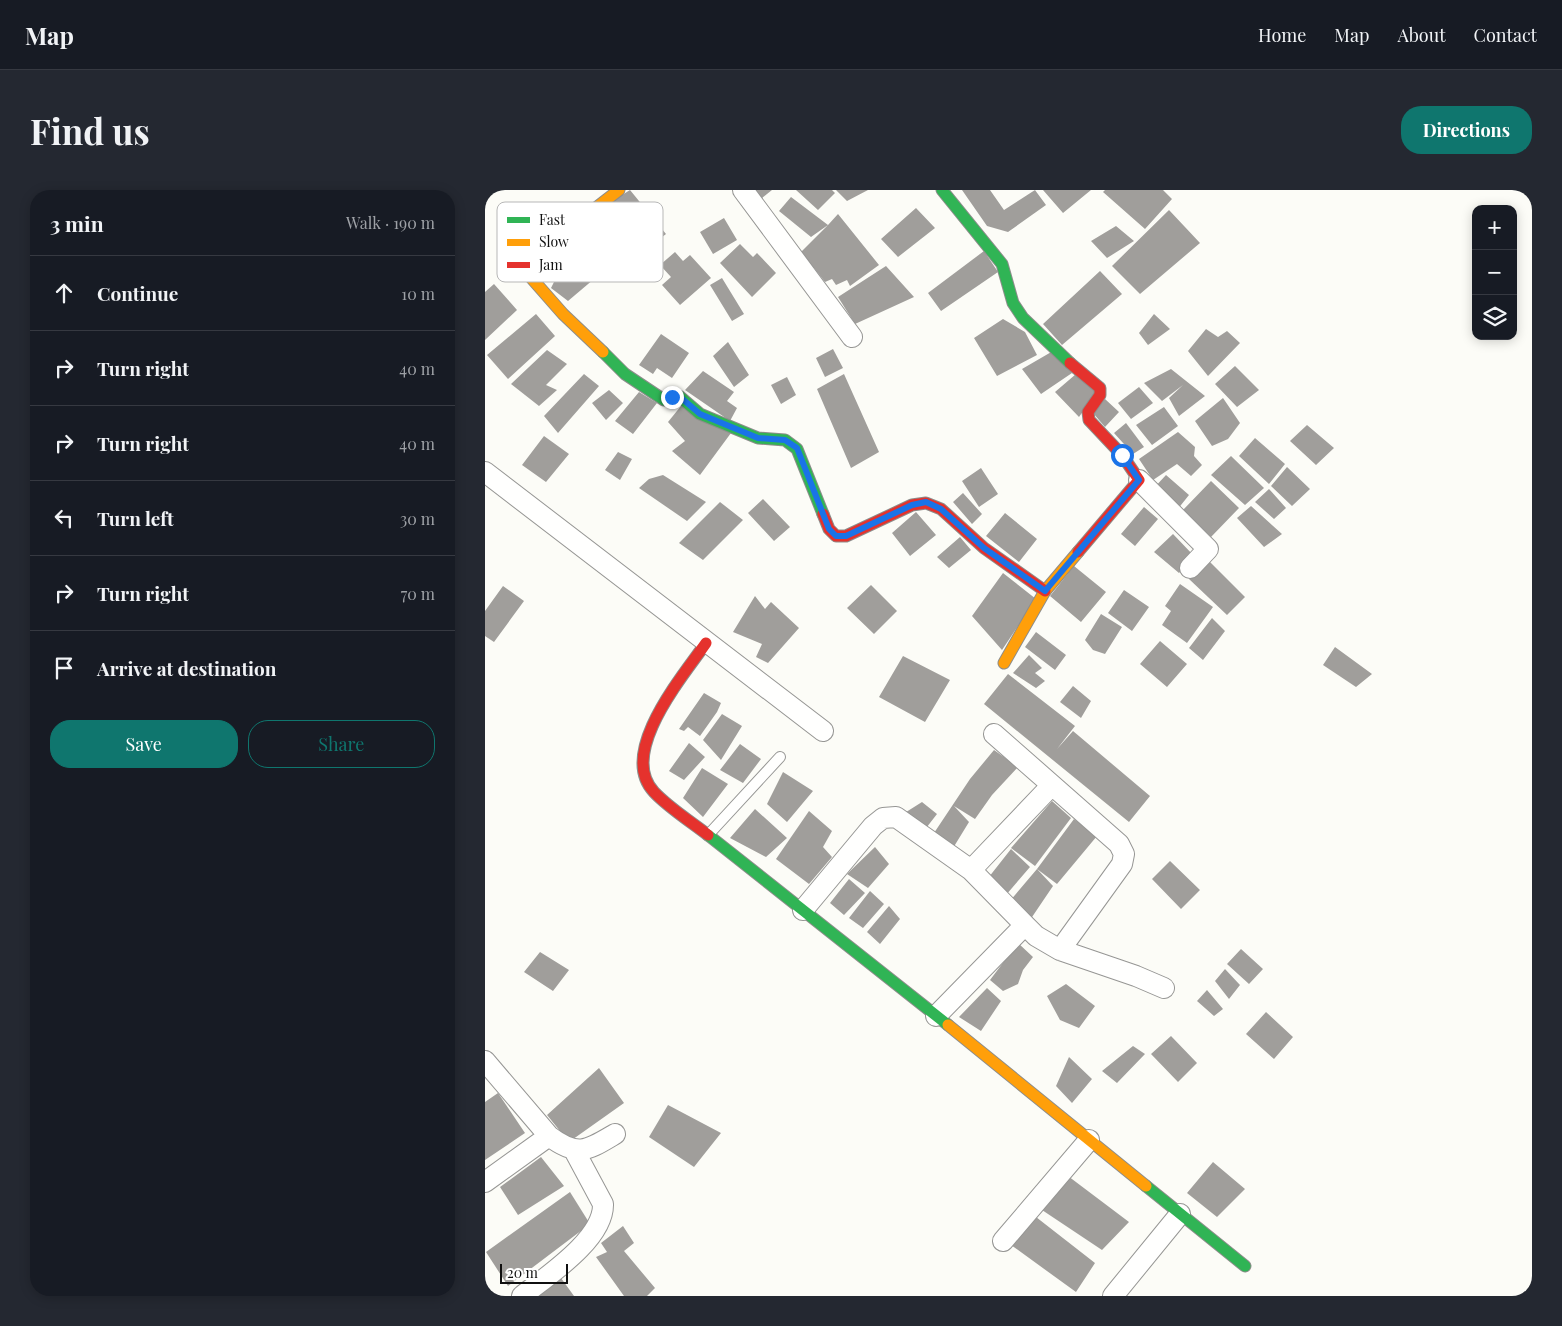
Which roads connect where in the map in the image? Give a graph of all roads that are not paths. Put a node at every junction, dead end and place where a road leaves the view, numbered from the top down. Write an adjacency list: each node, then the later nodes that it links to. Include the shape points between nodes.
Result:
1 (619, 190): 4 (street)
2 (743, 190): 6 (street)
3 (941, 190): 8 (street, via 1002,264 1007,273 1010,296 1018,312 1100,388 1101,395 1088,412 1089,420 1122,455)
4 (604, 202)
5 (535, 282): 10 (street, via 625,374 663,400 679,396 700,414 758,438 785,440 797,448 829,529 836,536 846,536 912,505 926,502 941,509 984,548)
6 (852, 337)
7 (485, 472): 11 (street)
8 (1139, 480): 9 (street, via 1208,549); 10 (street)
9 (1190, 568)
10 (1045, 591): 12 (street)
11 (706, 643): 13 (street); 17 (street, via 664,708 641,760 653,791)
12 (1005, 663)
13 (823, 731)
14 (995, 734): 16 (street)
15 (780, 756): 17 (lane)
16 (1052, 785): 18 (street); 21 (street, via 1119,844 1125,854 1122,864)
17 (708, 835): 19 (street)
18 (971, 870): 19 (street, via 896,816 883,818); 20 (street)
19 (803, 910): 23 (street)
20 (1025, 925): 21 (street, via 1036,936); 23 (street)
21 (1060, 950): 22 (street)
22 (1164, 988)
23 (936, 1016): 27 (street)
24 (487, 1069): 26 (street)
25 (615, 1134): 28 (street, via 589,1149)
26 (549, 1136): 28 (street); 29 (street)
27 (1089, 1140): 30 (street); 31 (street)
28 (574, 1150): 33 (street, via 603,1204 603,1212 573,1256)
29 (485, 1182)
30 (1180, 1214): 32 (street); 34 (street)
31 (1003, 1241)
32 (1245, 1266)
33 (522, 1296)
34 (1113, 1296)

